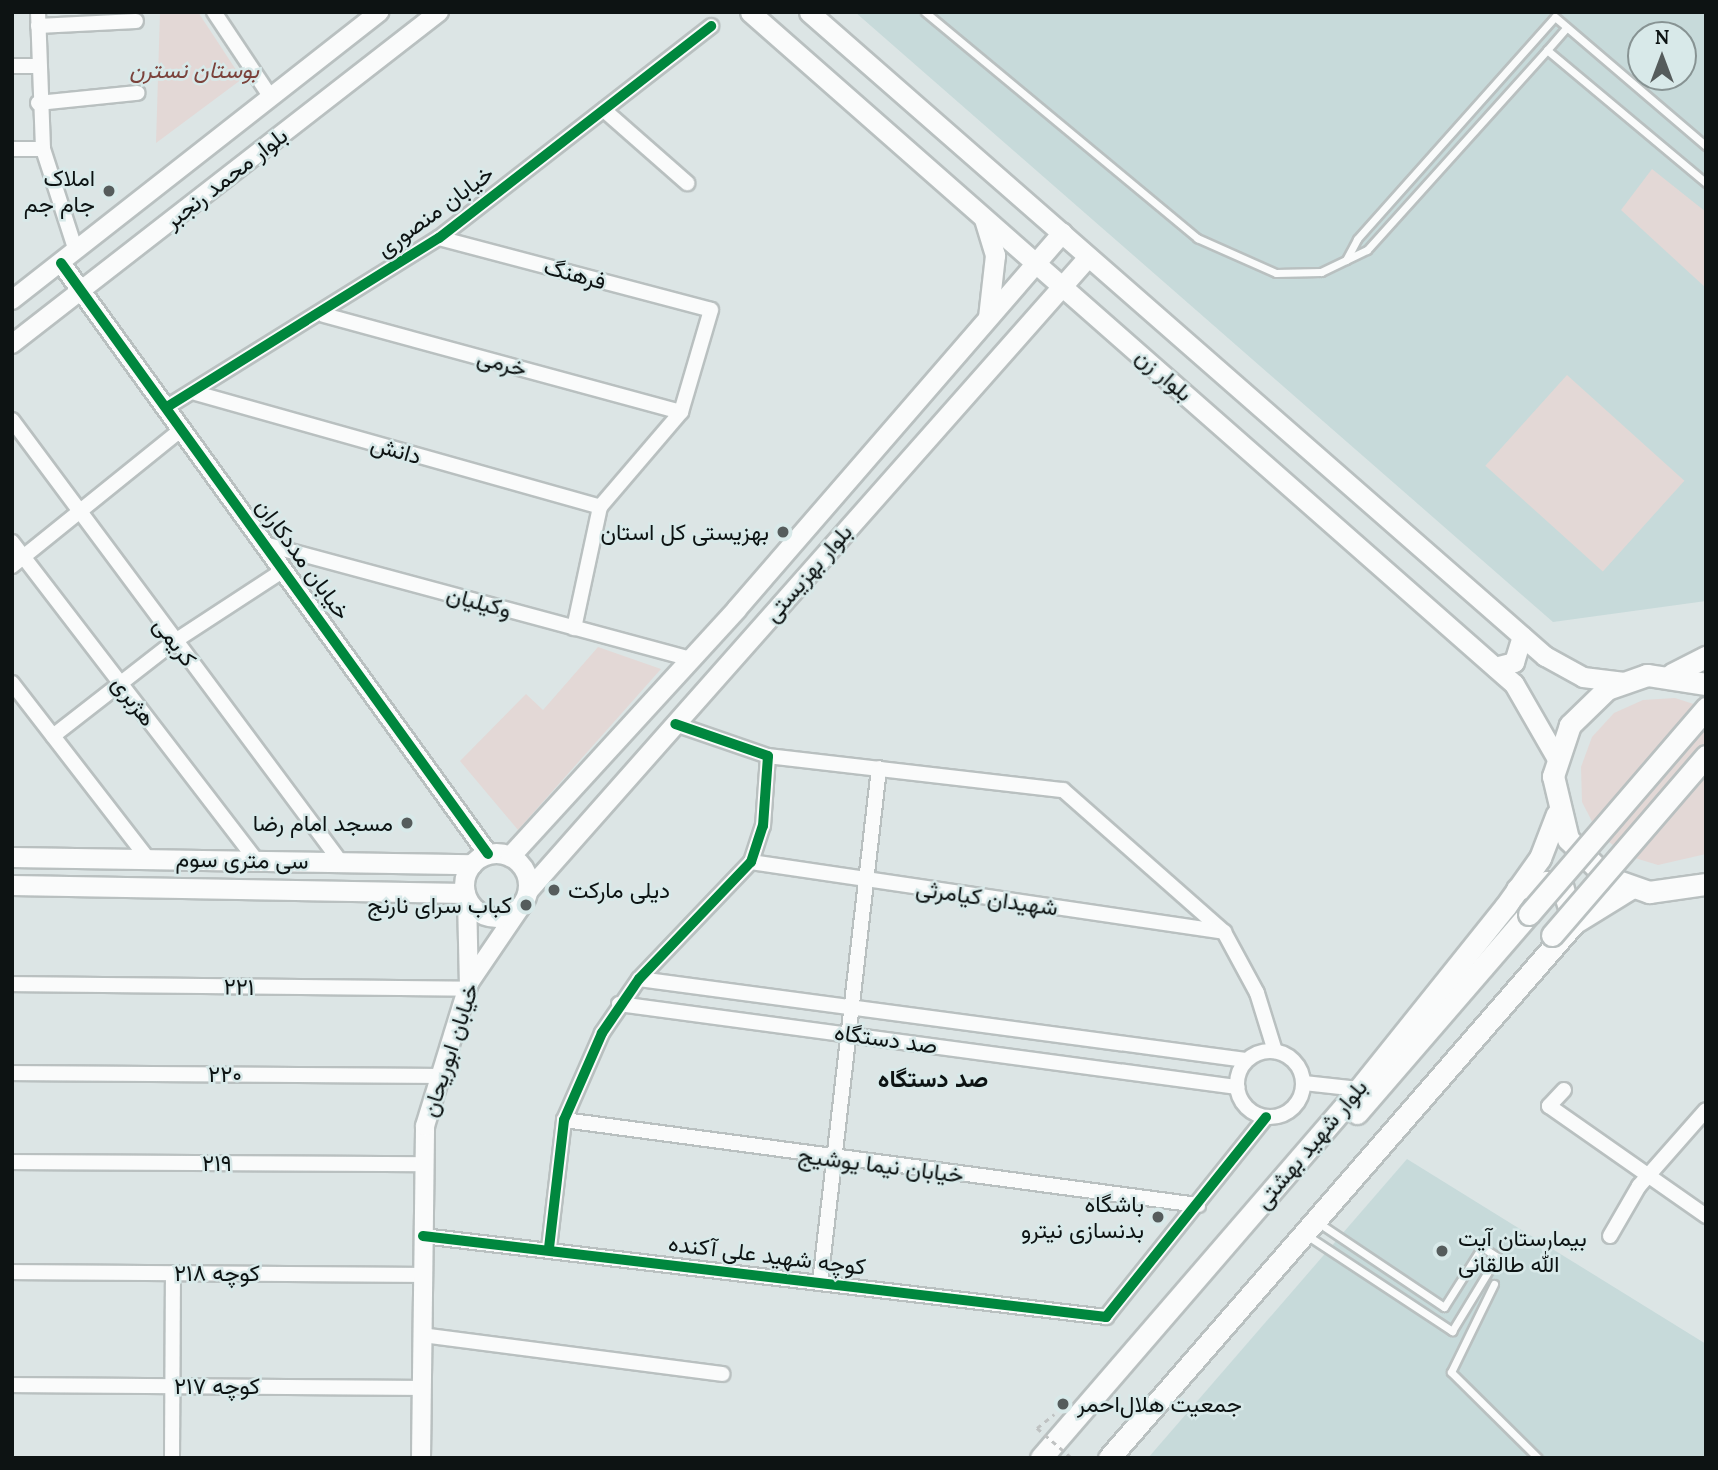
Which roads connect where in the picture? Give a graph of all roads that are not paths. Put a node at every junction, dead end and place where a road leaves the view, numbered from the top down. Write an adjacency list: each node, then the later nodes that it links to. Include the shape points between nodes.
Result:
1 (214, 12): 16 (street)
2 (379, 12): 16 (street, بلوار محمد رنجبر)
3 (439, 12): 33 (street, بلوار محمد رنجبر)
4 (750, 12): 24 (main road, بلوار زن)
5 (809, 12): 25 (main road, بلوار زن)
6 (925, 12): 29 (lane, via 1197,238 1276,273 1321,272)
7 (1552, 14): 11 (lane); 29 (lane, via 1357,239)
8 (38, 19): 9 (street); 14 (street)
9 (136, 21)
10 (711, 26): 18 (street, خیابان منصوری)
11 (1567, 27): 12 (lane); 19 (lane)
12 (1547, 50): 23 (lane); 29 (lane, via 1367,250)
13 (12, 66): 14 (street)
14 (37, 66): 17 (street)
15 (137, 93): 17 (street)
16 (270, 96): 27 (street, بلوار محمد رنجبر)
17 (38, 103): 21 (street)
18 (604, 110): 22 (street); 26 (street, خیابان منصوری)
19 (1706, 146)
20 (12, 149): 21 (street)
21 (43, 149): 27 (street)
22 (687, 183)
23 (1706, 183)
24 (979, 212): 30 (main road, بلوار زن); 36 (main road, via 995,255)
25 (1062, 233): 28 (main road, بلوار زن); 30 (main road, بلوار بهزیستی)
26 (439, 238): 35 (street, خیابان منصوری); 40 (street, فرهنگ, via 711,310)
27 (76, 251): 31 (street, بلوار محمد رنجبر)
28 (1088, 257): 32 (main road, بلوار بهزیستی); 52 (main road, بلوار زن)
29 (1346, 261)
30 (1036, 262): 32 (main road, بلوار زن); 36 (main road, بلوار بهزیستی)
31 (61, 263): 33 (street, خیابان مددکاران); 34 (street, بلوار محمد رنجبر)
32 (1062, 286): 51 (main road, بلوار بهزیستی); 56 (main road, بلوار زن)
33 (83, 289): 37 (street, بلوار محمد رنجبر); 39 (street, خیابان مددکاران)
34 (12, 300)
35 (324, 315): 38 (street, خیابان منصوری); 40 (street, خرمی)
36 (988, 317): 49 (main road, بلوار بهزیستی)
37 (12, 344)
38 (192, 393): 39 (street, خیابان منصوری); 43 (street, دانش)
39 (167, 407): 42 (street, خیابان مددکاران)
40 (681, 412): 43 (street)
41 (12, 420): 44 (street, کریمی)
42 (182, 429): 44 (street); 46 (street, خیابان مددکاران)
43 (600, 507): 50 (street)
44 (81, 515): 47 (street); 53 (street, کریمی)
45 (12, 541): 47 (street, هژبری)
46 (268, 545): 48 (street, خیابان مددکاران); 50 (street, وکیلیان)
47 (18, 562): 60 (street, هژبری)
48 (285, 569): 53 (street); 73 (street, خیابان مددکاران)
49 (736, 609): 51 (main road); 55 (main road, بلوار بهزیستی)
50 (573, 628): 55 (street, وکیلیان)
51 (757, 631): 63 (main road, بلوار بهزیستی)
52 (1522, 636): 56 (main road, via 1514,662); 58 (main road, بلوار زن, via 1583,677)
53 (174, 641): 60 (street); 75 (street, کریمی)
54 (1706, 657): 57 (main road)
55 (690, 659): 70 (main road, بلوار بهزیستی)
56 (1495, 667): 67 (main road, بلوار زن, via 1514,684)
57 (1672, 674): 58 (main road); 61 (main road)
58 (1622, 682): 67 (main road, via 1580,711)
59 (12, 683): 64 (street)
60 (120, 683): 64 (street); 74 (street, هژبری)
61 (1706, 684)
62 (1706, 708): 115 (main road, bridge, via 1234,1255)
63 (675, 724): 65 (street); 81 (main road, بلوار بهزیستی)
64 (53, 736): 72 (street)
65 (768, 756): 68 (street); 76 (street, via 763,825)
66 (1706, 756): 120 (main road, bridge, via 1255,1275)
67 (1556, 757): 69 (main road)
68 (879, 768): 77 (street); 86 (street, via 1063,790)
69 (1557, 814): 80 (main road, via 1585,860); 82 (main road, بلوار شهید بهشتی, via 1540,858)
70 (510, 856): 73 (main road); 81 (main road, via 525,869)
71 (12, 857): 72 (main road, سی متری سوم)
72 (148, 859): 74 (main road, سی متری سوم)
73 (480, 859): 75 (main road, سی متری سوم); 83 (main road)
74 (256, 860): 75 (main road, سی متری سوم)
75 (340, 861)
76 (751, 862): 77 (street, شهیدان کیامرثی); 87 (street)
77 (869, 881): 86 (street, شهیدان کیامرثی); 91 (street)
78 (1705, 884): 80 (main road, via 1668,892)
79 (12, 886): 83 (main road, سی متری سوم)
80 (1631, 888): 85 (main road)
81 (529, 889): 84 (main road)
82 (1517, 889): 85 (main road, via 1547,882 1562,886); 99 (main road, بلوار شهید بهشتی)
83 (466, 896): 84 (main road, via 493,918); 89 (street)
84 (520, 908): 89 (street, خیابان ابوریحان)
85 (1574, 923): 110 (main road)
86 (1224, 932): 93 (street, via 1257,993)
87 (639, 979): 90 (street); 91 (street, صد دستگاه)
88 (12, 984): 89 (street, ۲۲۱)
89 (468, 986): 96 (street, خیابان ابوریحان)
90 (620, 1004): 92 (street, صد دستگاه); 103 (street)
91 (853, 1008): 92 (street); 94 (street, صد دستگاه)
92 (850, 1034): 98 (street, صد دستگاه); 104 (street)
93 (1275, 1051): 94 (street); 97 (street, via 1295,1061)
94 (1246, 1060): 98 (street)
95 (12, 1073): 96 (street, ۲۲۰)
96 (437, 1076): 106 (street, خیابان ابوریحان)
97 (1304, 1083): 99 (street); 102 (street, via 1293,1108)
98 (1237, 1087): 102 (street, via 1246,1107)
99 (1359, 1089): 115 (main road, بلوار شهید بهشتی)
100 (1564, 1090): 107 (street, via 1549,1105)
101 (1706, 1110): 107 (street)
102 (1266, 1117): 108 (street)
103 (564, 1120): 104 (street, خیابان نیما یوشیج); 113 (street)
104 (835, 1160): 108 (street, خیابان نیما یوشیج); 118 (street)
105 (12, 1162): 106 (street, ۲۱۹)
106 (423, 1164): 111 (street, خیابان ابوریحان)
107 (1648, 1176): 109 (street); 112 (street)
108 (1198, 1205): 118 (street, کوچه شهید علی آکنده, via 1106,1317)
109 (1706, 1216)
110 (1310, 1227): 110 (lane, via 1452,1331 1497,1257 1482,1247 1444,1307); 120 (main road)
111 (422, 1236): 113 (street, کوچه شهید علی آکنده); 117 (street, خیابان ابوریحان)
112 (1610, 1236)
113 (549, 1248): 118 (street, کوچه شهید علی آکنده)
114 (12, 1272): 116 (street, کوچه ۲۱۸)
115 (1202, 1272): 128 (main road, بلوار شهید بهشتی)
116 (173, 1273): 117 (street, کوچه ۲۱۸); 124 (street)
117 (422, 1275): 121 (street, خیابان ابوریحان)
118 (820, 1283)
119 (1494, 1283): 130 (lane, via 1451,1372)
120 (1241, 1306): 129 (main road)
121 (422, 1335): 122 (street); 125 (street, خیابان ابوریحان)
122 (722, 1374)
123 (12, 1385): 124 (street, کوچه ۲۱۷)
124 (173, 1386): 125 (street, کوچه ۲۱۷); 126 (street)
125 (421, 1388): 127 (street, خیابان ابوریحان)
126 (172, 1458)
127 (421, 1458)
128 (1041, 1458)
129 (1109, 1458)
130 (1538, 1458)

